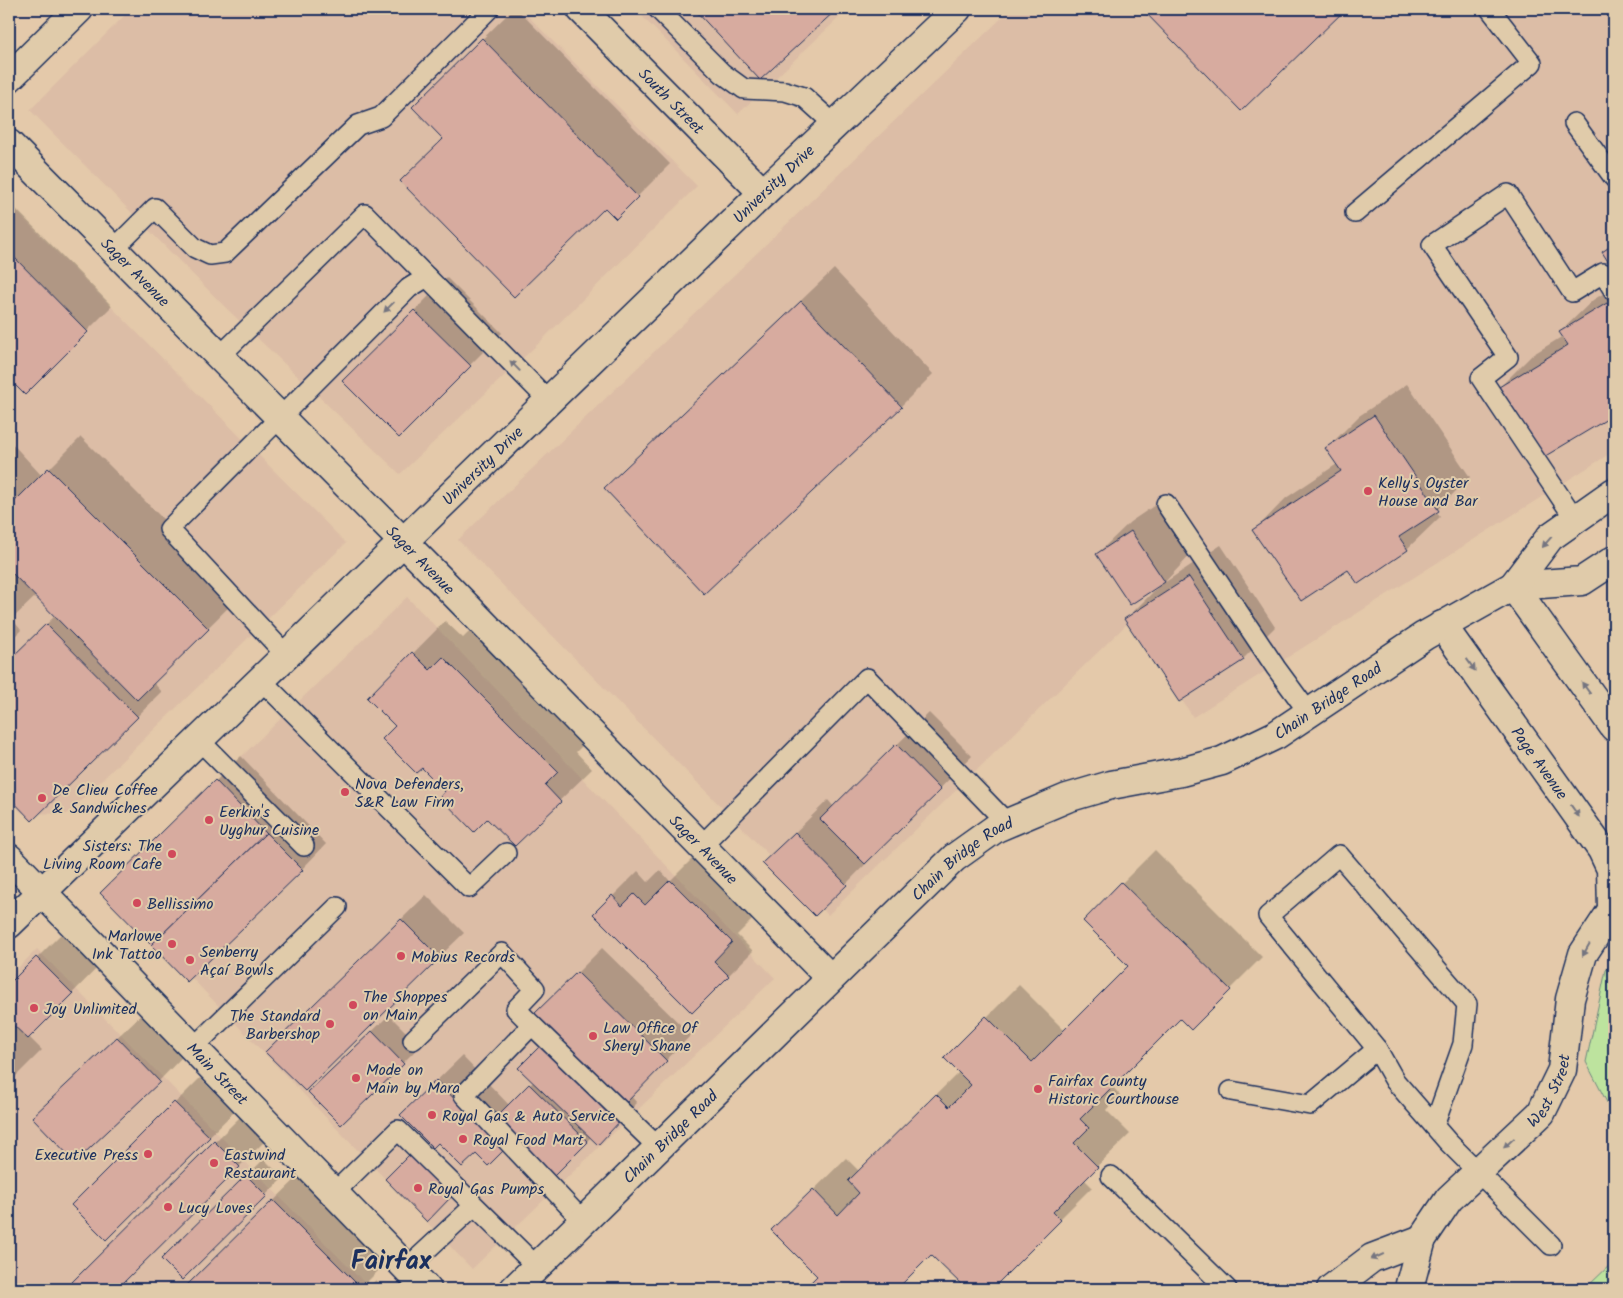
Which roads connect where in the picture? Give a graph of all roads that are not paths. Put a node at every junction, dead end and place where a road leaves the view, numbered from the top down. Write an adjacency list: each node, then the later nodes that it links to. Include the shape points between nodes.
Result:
1 (79, 9): 7 (street)
2 (489, 9): 14 (lane, via 381,117 358,125 225,253 210,256 195,248 155,208)
3 (581, 9): 12 (street, South Street)
4 (658, 9): 9 (lane, via 722,73 744,89 785,91 804,97)
5 (957, 9): 9 (street, University Drive)
6 (1490, 9): 13 (lane, via 1532,63)
7 (9, 78)
8 (1574, 123): 11 (lane)
9 (835, 125): 12 (street, University Drive)
10 (9, 144): 14 (street, Sager Avenue)
11 (1614, 178)
12 (763, 193): 18 (street, University Drive)
13 (1355, 213)
14 (114, 250): 17 (street, Sager Avenue)
15 (427, 277): 17 (lane, via 365,214); 18 (lane, one-way to 15); 19 (lane, one-way to 19, via 409,288)
16 (1614, 290): 22 (lane, via 1603,273 1572,292 1508,194 1432,245 1508,357 1481,378)
17 (220, 356): 19 (street, Sager Avenue)
18 (549, 401): 23 (street, University Drive)
19 (279, 416): 23 (street, Sager Avenue); 27 (lane, via 169,529)
20 (1614, 492): 22 (street, Chain Bridge Road)
21 (1166, 504): 29 (lane)
22 (1574, 519): 25 (street, Chain Bridge Road, one-way to 25, via 1550,538)
23 (404, 542): 27 (street, University Drive); 34 (street, Sager Avenue)
24 (1614, 560): 25 (street, Chain Bridge Road, via 1582,581)
25 (1512, 586): 26 (street, Chain Bridge Road); 30 (street, one-way to 25)
26 (1442, 625): 29 (street, Chain Bridge Road); 39 (street, Page Avenue, one-way to 39, via 1602,850 1611,869)
27 (287, 656): 28 (street, University Drive)
28 (261, 680): 31 (street, University Drive); 35 (lane, via 469,888)
29 (1309, 713): 32 (street, Chain Bridge Road, via 1276,735 1222,761 1111,785 1068,798)
30 (1614, 728)
31 (199, 740): 33 (lane); 37 (street, University Drive)
32 (1007, 823): 34 (lane, via 867,678); 41 (street, Chain Bridge Road, via 954,858)
33 (304, 846)
34 (701, 846): 41 (street, Sager Avenue)
35 (506, 853)
36 (9, 858): 37 (street, Main Street)
37 (41, 893): 40 (street, University Drive); 44 (street, Main Street)
38 (337, 907): 44 (lane)
39 (1613, 908): 49 (street, West Street, one-way to 49, via 1583,954 1570,999 1562,1070 1542,1113)
40 (9, 924)
41 (830, 978): 48 (street, Chain Bridge Road)
42 (532, 1025): 43 (lane, via 516,1009 535,989 502,953); 48 (lane); 53 (lane, via 464,1095)
43 (413, 1040)
44 (193, 1048): 51 (street, Main Street)
45 (1377, 1049): 46 (lane, via 1310,1105); 47 (lane, via 1395,1081); 47 (lane, via 1268,916 1339,855 1467,1004 1462,1044)
46 (1231, 1090)
47 (1434, 1126): 49 (lane)
48 (658, 1148): 53 (street, Chain Bridge Road)
49 (1478, 1171): 54 (street, West Street, via 1449,1199); 55 (lane)
50 (1111, 1176): 60 (lane)
51 (334, 1194): 52 (lane, via 398,1130); 57 (street, Main Street)
52 (474, 1206): 56 (lane); 57 (lane)
53 (583, 1221): 56 (street, Chain Bridge Road)
54 (1422, 1239): 61 (street, one-way to 61, via 1372,1258); 62 (street, West Street, via 1410,1284)
55 (1551, 1245)
56 (537, 1267): 59 (street, Chain Bridge Road)
57 (407, 1268): 58 (street, Main Street)
58 (427, 1289)
59 (514, 1289)
60 (1227, 1289)
61 (1331, 1289)
62 (1412, 1289)

